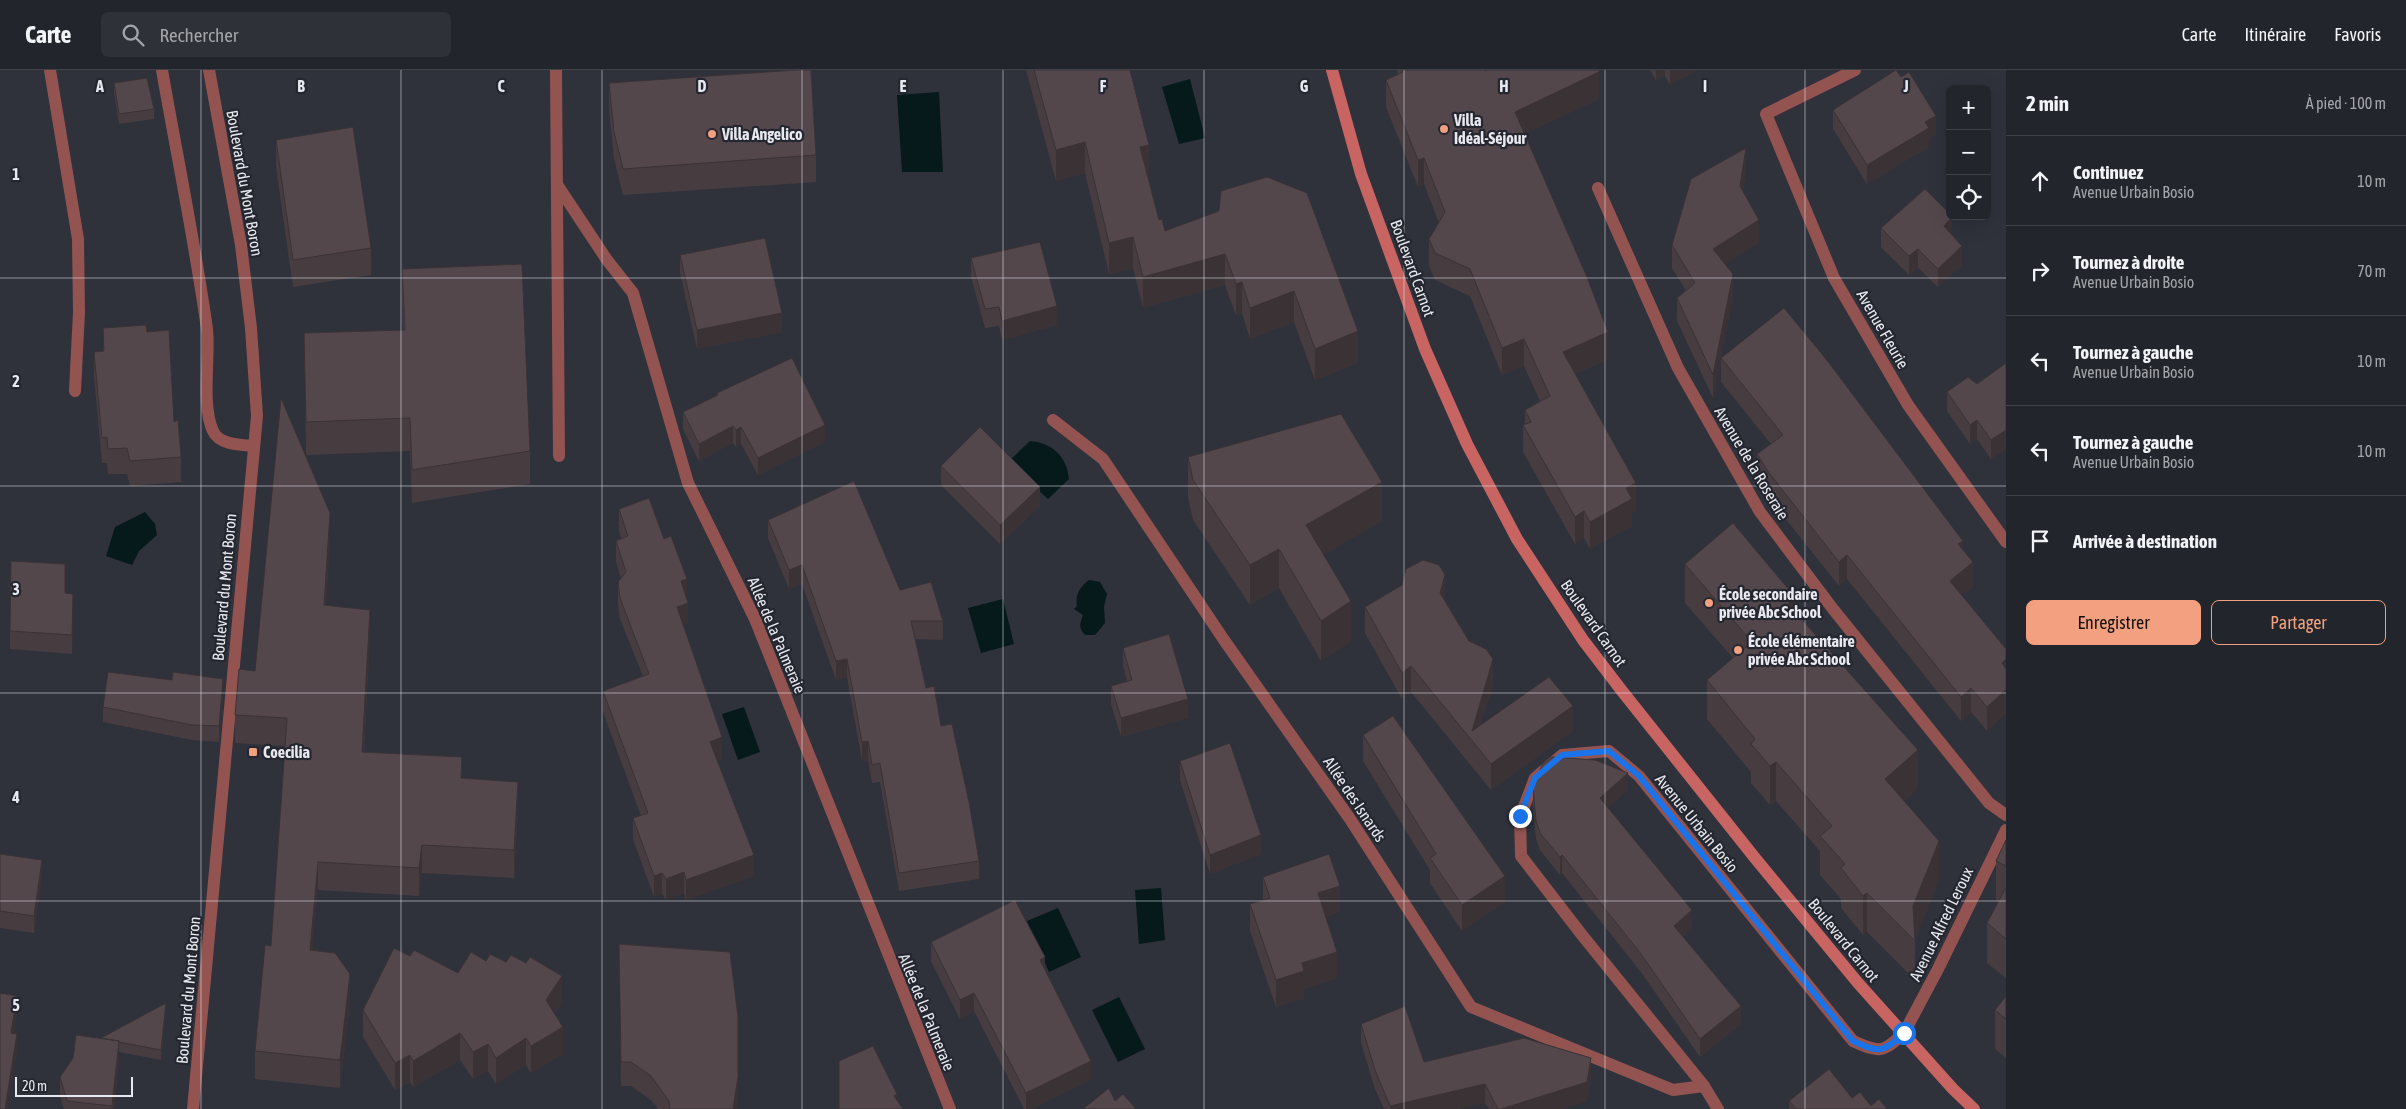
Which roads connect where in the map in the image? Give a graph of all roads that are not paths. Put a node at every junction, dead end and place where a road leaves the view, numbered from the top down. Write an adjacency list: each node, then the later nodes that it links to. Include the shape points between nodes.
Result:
1 (50, 70): 9 (street, via 78,239)
2 (162, 70): 11 (street, via 207,331 208,416 213,433 221,440)
3 (209, 70): 11 (street, Boulevard du Mont Boron, via 241,245 251,328 256,416)
4 (556, 70): 7 (street)
5 (1332, 70): 16 (main road, Boulevard Carnot, via 1361,174 1425,349 1467,444 1517,540 1583,640 1622,691 1858,983)
6 (1855, 70): 13 (street, Avenue Fleurie, via 1766,114 1834,278 1908,405)
7 (558, 186): 12 (street); 19 (street, Allée de la Palmeraie, via 633,293 688,483 755,619)
8 (1598, 188): 14 (street, Avenue de la Roseraie, via 1678,368 1760,512 1833,609 1989,803)
9 (75, 391)
10 (1053, 420): 17 (street, Allée des Isnards, via 1103,459 1350,820 1471,1007 1673,1090)
11 (254, 446): 18 (street, Boulevard du Mont Boron)
12 (560, 456)
13 (2006, 542)
14 (2006, 815)
15 (2006, 830): 16 (street, Avenue Alfred Leroux)
16 (1904, 1033): 17 (street, Avenue Urbain Bosio, via 1889,1046 1873,1050 1853,1041 1639,776 1609,751 1562,755 1535,778 1520,816 1521,856); 21 (main road, Boulevard Carnot)
17 (1704, 1086): 20 (street, Avenue Urbain Bosio)
18 (193, 1109)
19 (950, 1109)
20 (1718, 1109)
21 (1974, 1109)

